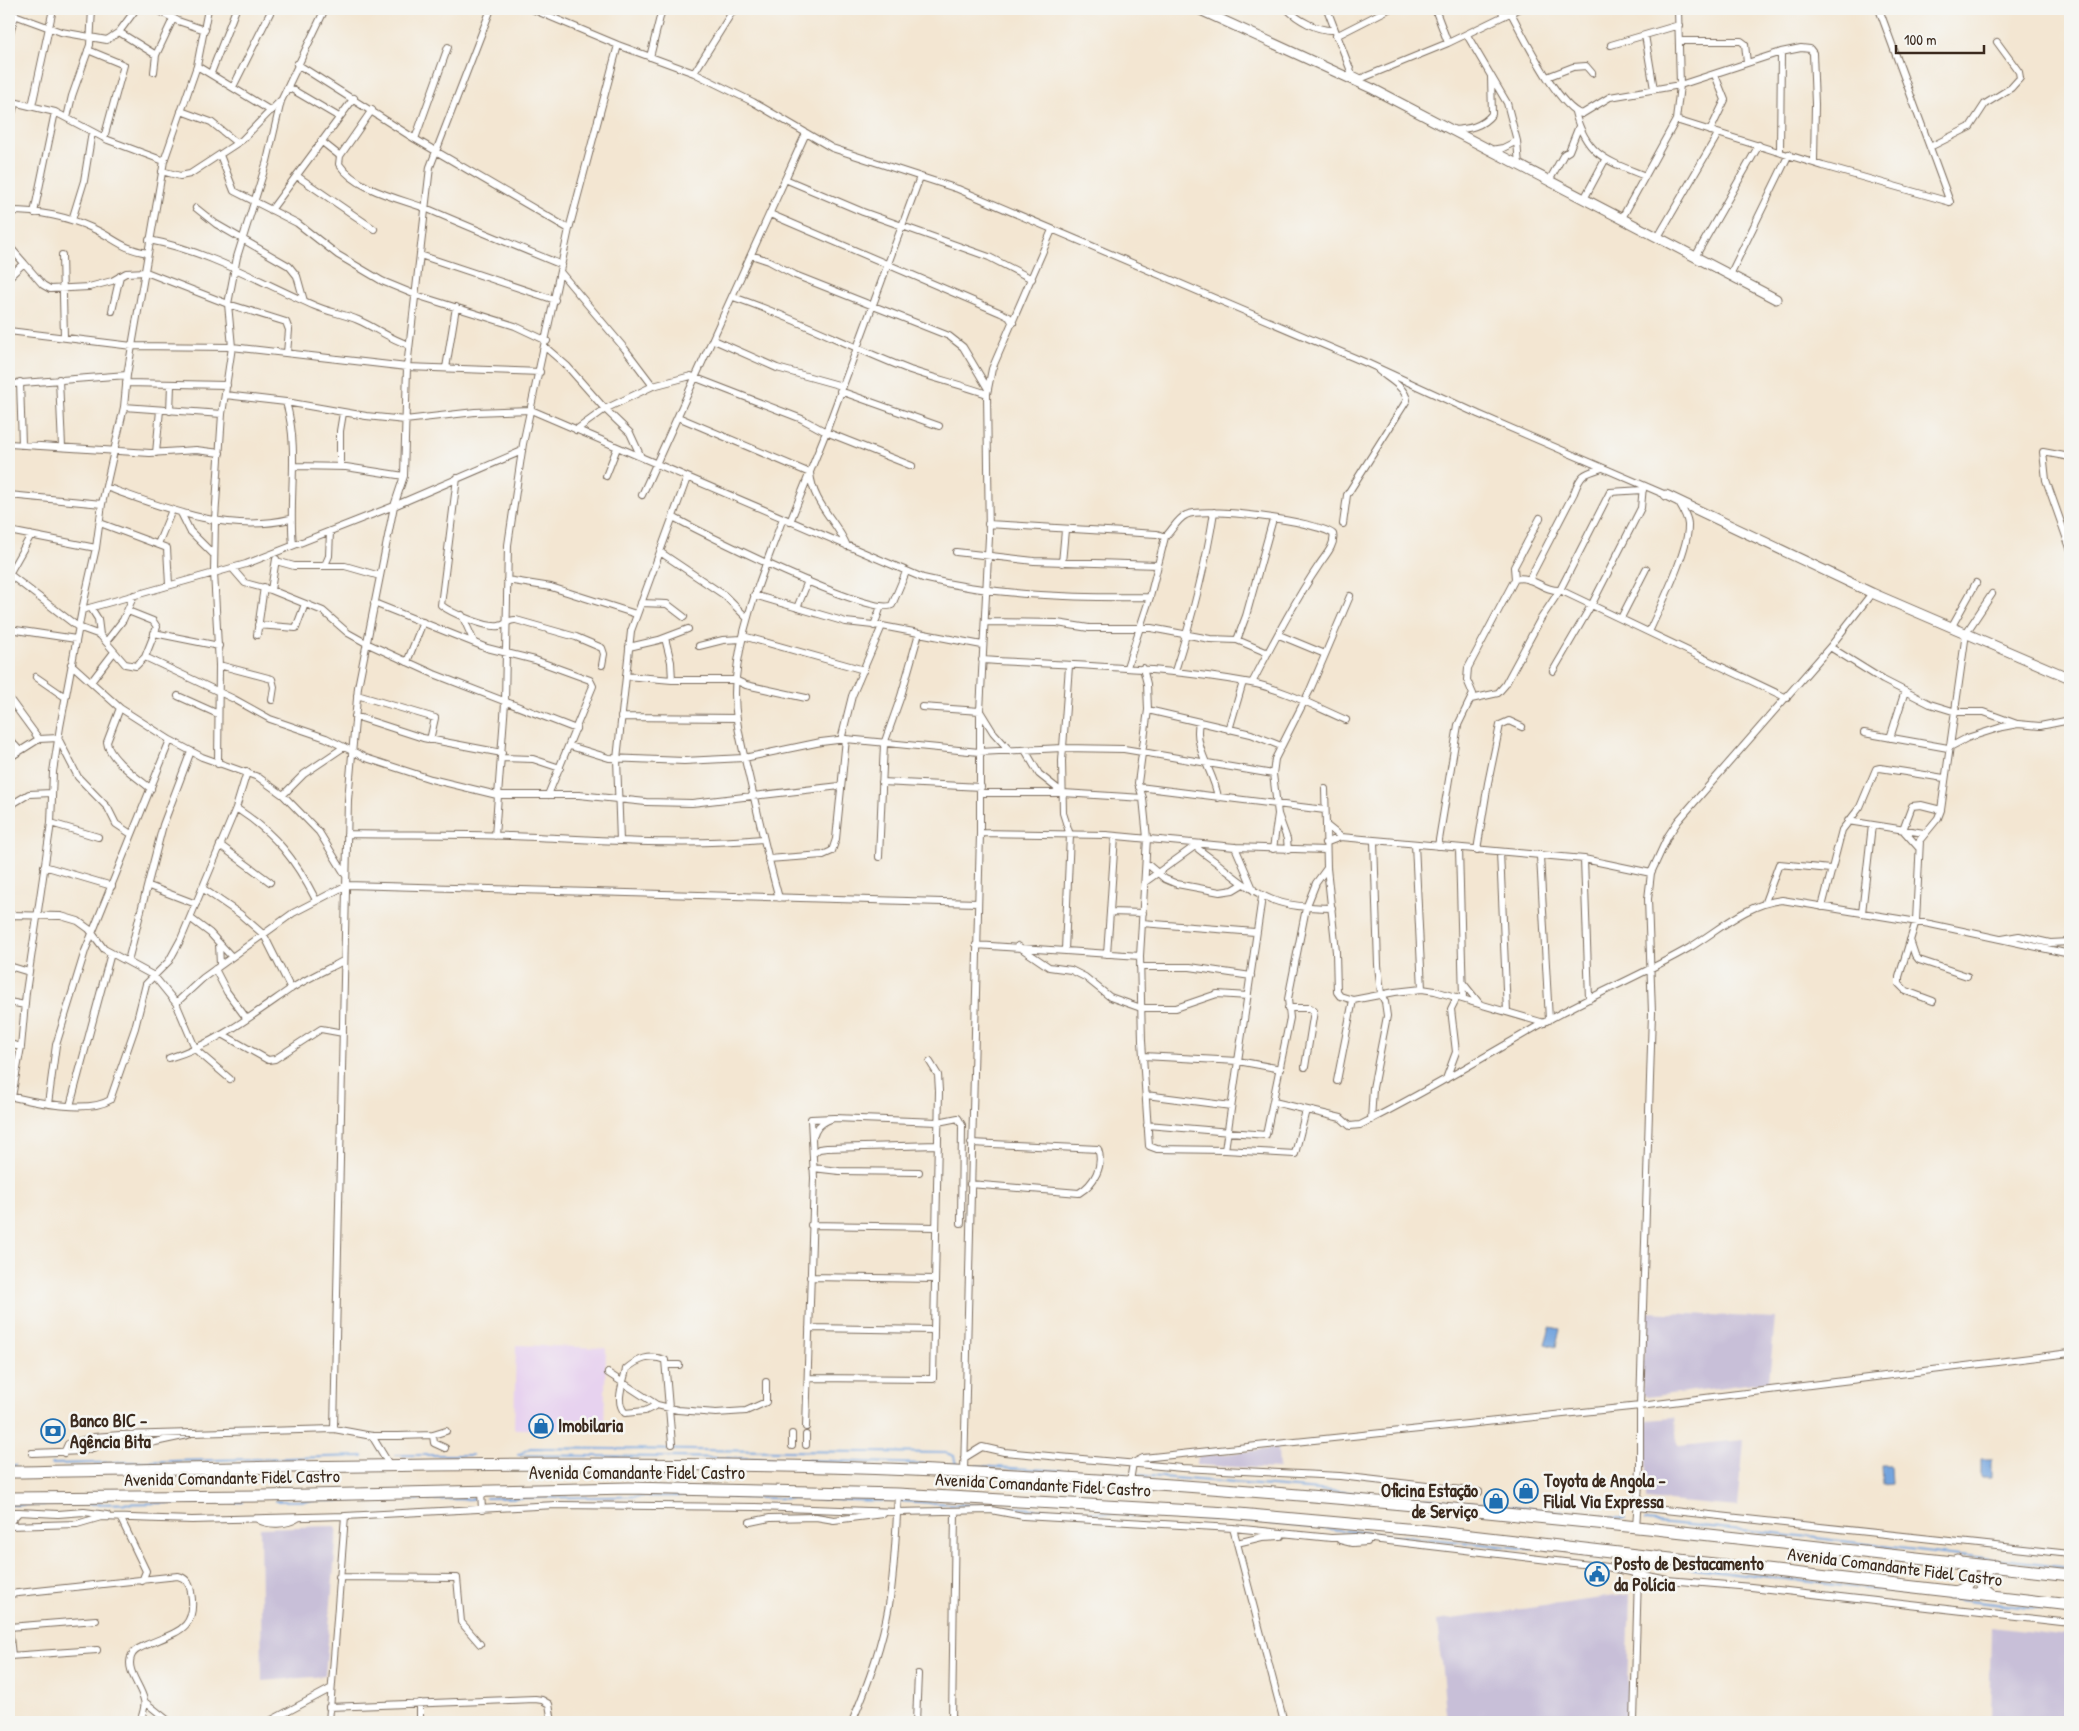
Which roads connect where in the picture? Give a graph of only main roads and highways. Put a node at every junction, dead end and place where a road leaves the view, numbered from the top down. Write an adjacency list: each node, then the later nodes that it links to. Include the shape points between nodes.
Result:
1 (9, 1472): 5 (highway, Avenida Comandante Fidel Castro, via 389,1464 712,1464 964,1472 1369,1499)
2 (9, 1498): 3 (highway, Avenida Comandante Fidel Castro, via 629,1488 898,1494 1228,1513)
3 (1616, 1552): 4 (highway, Avenida Comandante Fidel Castro); 4 (highway, via 1630,1562 1638,1574 1645,1564)
4 (1660, 1557): 8 (highway, Avenida Comandante Fidel Castro)
5 (1958, 1561): 6 (highway, Avenida Comandante Fidel Castro); 8 (highway, via 1969,1570 1969,1580 1964,1588)
6 (1995, 1566): 7 (highway, Avenida Comandante Fidel Castro); 9 (highway, via 1986,1570 1981,1579 1983,1589)
7 (2070, 1575)
8 (1954, 1592): 9 (highway, Avenida Comandante Fidel Castro)
9 (1992, 1596): 10 (highway, Avenida Comandante Fidel Castro)
10 (2070, 1605)

